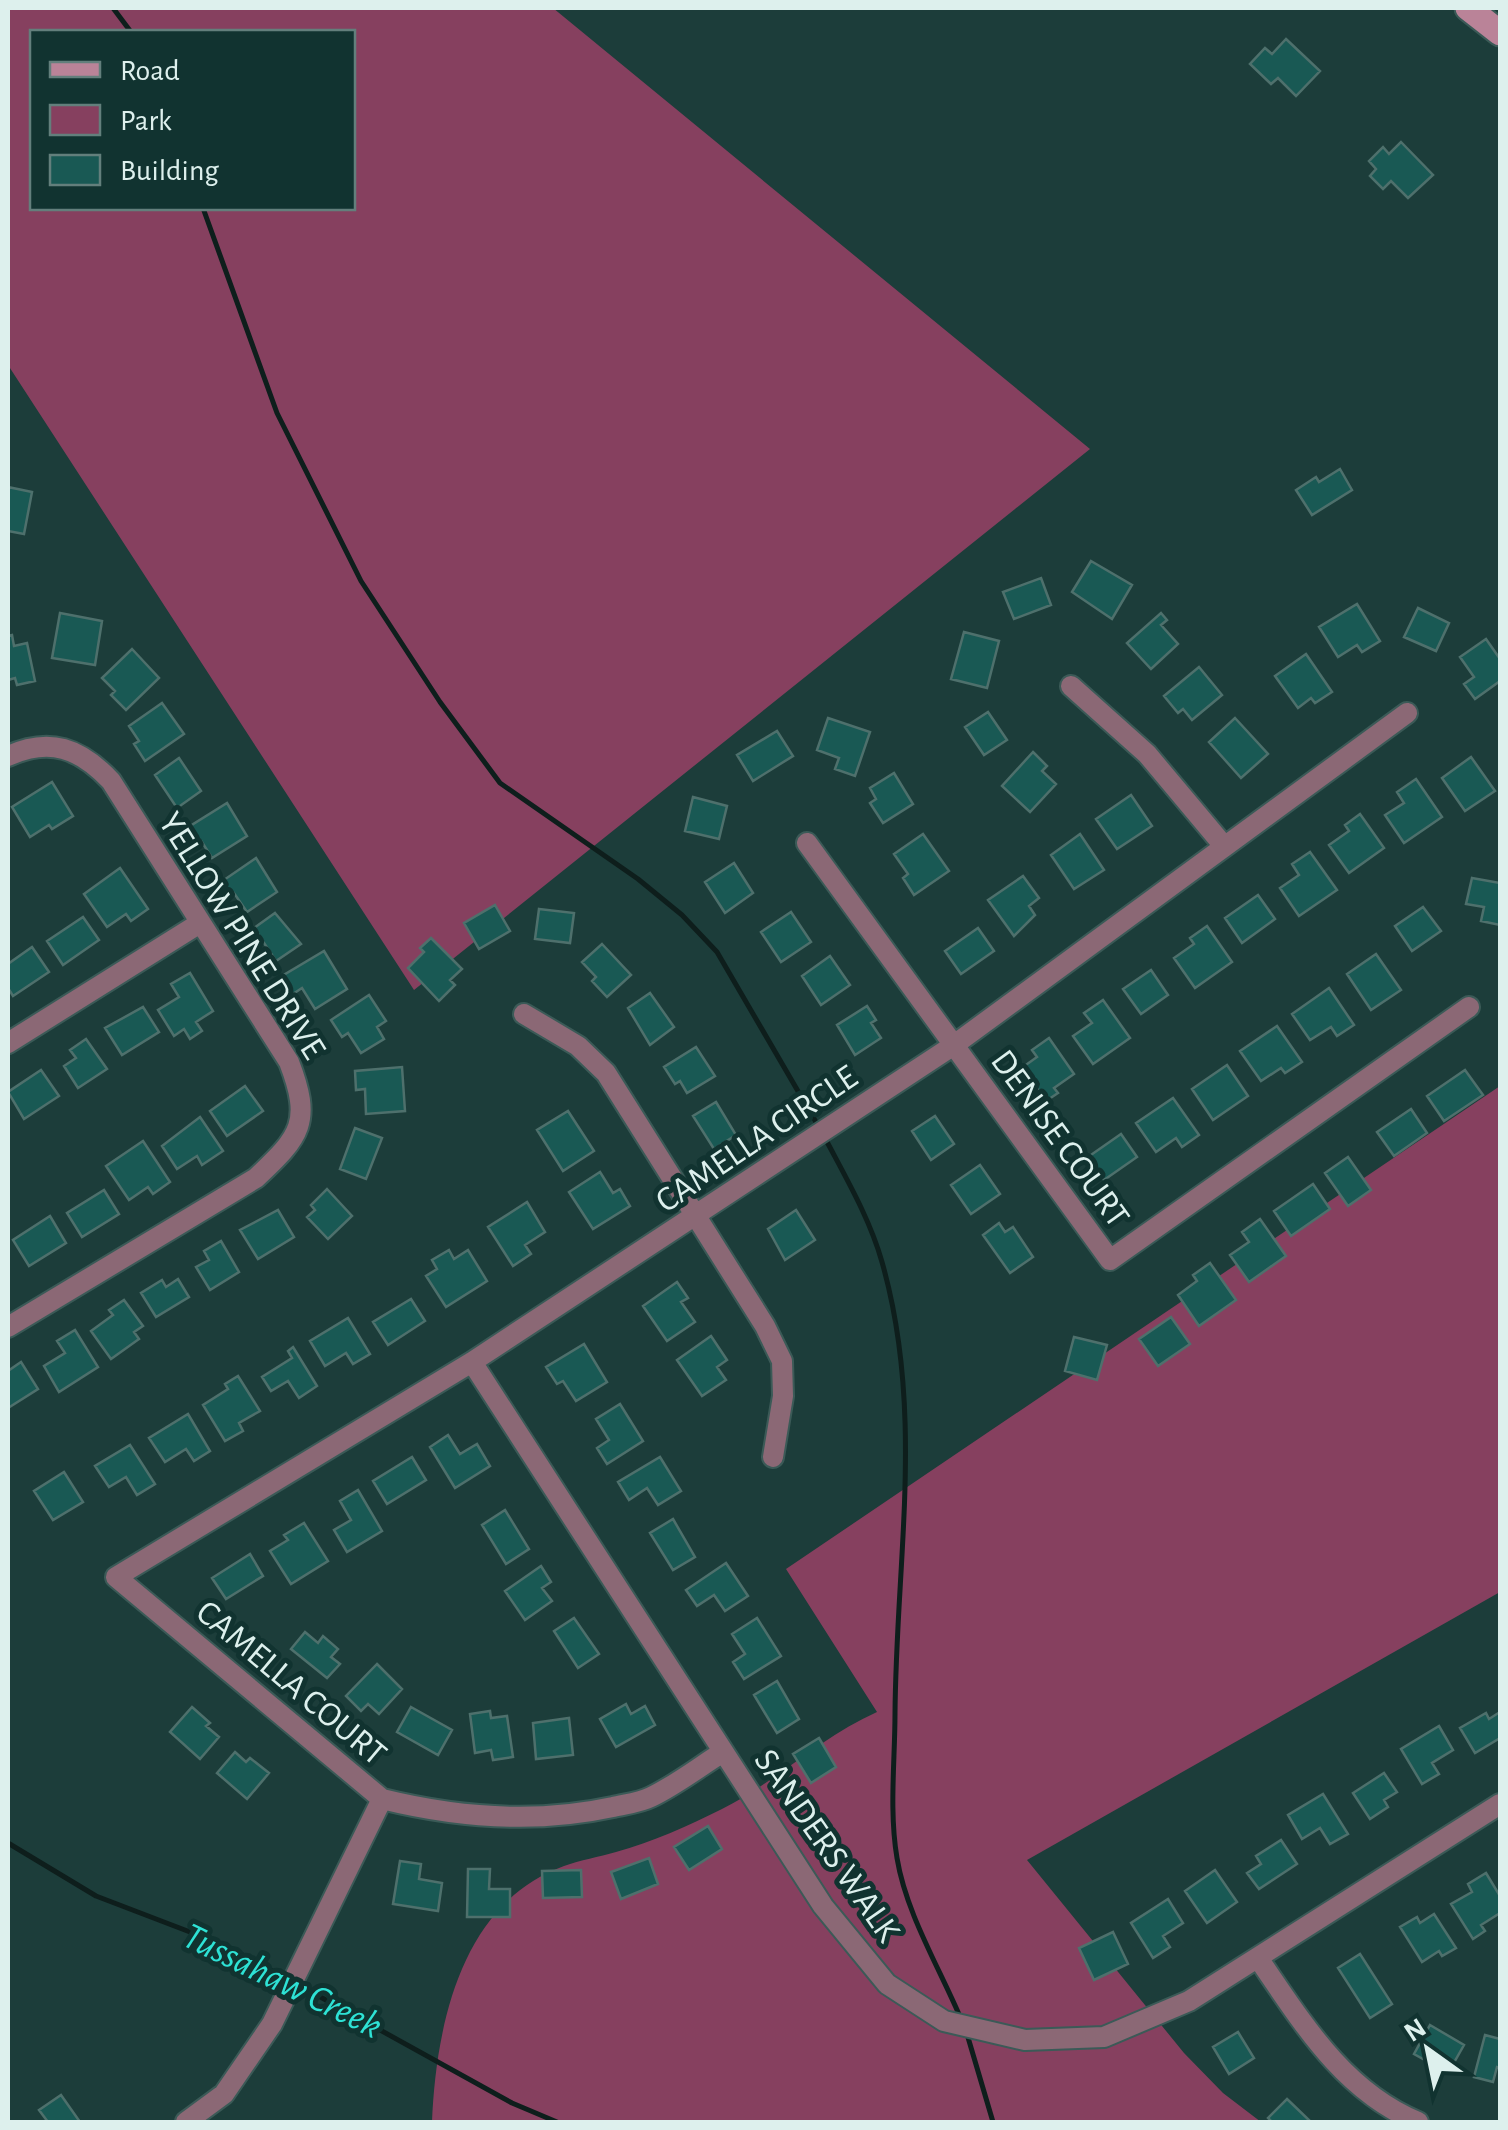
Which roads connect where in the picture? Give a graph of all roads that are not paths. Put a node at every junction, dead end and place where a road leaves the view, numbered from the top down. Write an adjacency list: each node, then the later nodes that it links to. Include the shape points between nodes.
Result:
1 (1468, 8): 2 (street)
2 (1500, 33)
3 (1071, 686): 7 (street, via 1147,754)
4 (1406, 714): 7 (street, CAMELLA CIRCLE)
5 (8, 756): 8 (street, YELLOW PINE DRIVE, via 46,746 92,762)
6 (807, 843): 12 (street, DENISE COURT)
7 (1224, 846): 12 (street, CAMELLA CIRCLE)
8 (200, 923): 11 (street); 14 (street, YELLOW PINE DRIVE, via 289,1062 302,1095 289,1147 256,1178)
9 (1469, 1007): 12 (street, DENISE COURT, via 1110,1260)
10 (524, 1014): 13 (street, via 578,1046 606,1074)
11 (8, 1044)
12 (954, 1045): 13 (street, CAMELLA CIRCLE)
13 (695, 1218): 15 (street, CAMELLA CIRCLE); 16 (street, via 782,1361 784,1396)
14 (8, 1327)
15 (472, 1362): 17 (street, CAMELLA CIRCLE); 18 (street, SANDERS WALK)
16 (773, 1457)
17 (116, 1577): 19 (street, CAMELLA COURT)
18 (723, 1752): 19 (street, CAMELLA COURT, via 648,1798 598,1810 486,1817); 21 (street, SANDERS WALK, via 822,1906 887,1984 944,2021 1025,2040 1104,2037 1189,2001)
19 (382, 1799): 22 (street, via 272,2024 224,2094)
20 (1500, 1804): 21 (street, SANDERS WALK)
21 (1258, 1958): 23 (street, via 1317,2044 1353,2082)
22 (186, 2122)
23 (1418, 2122)

